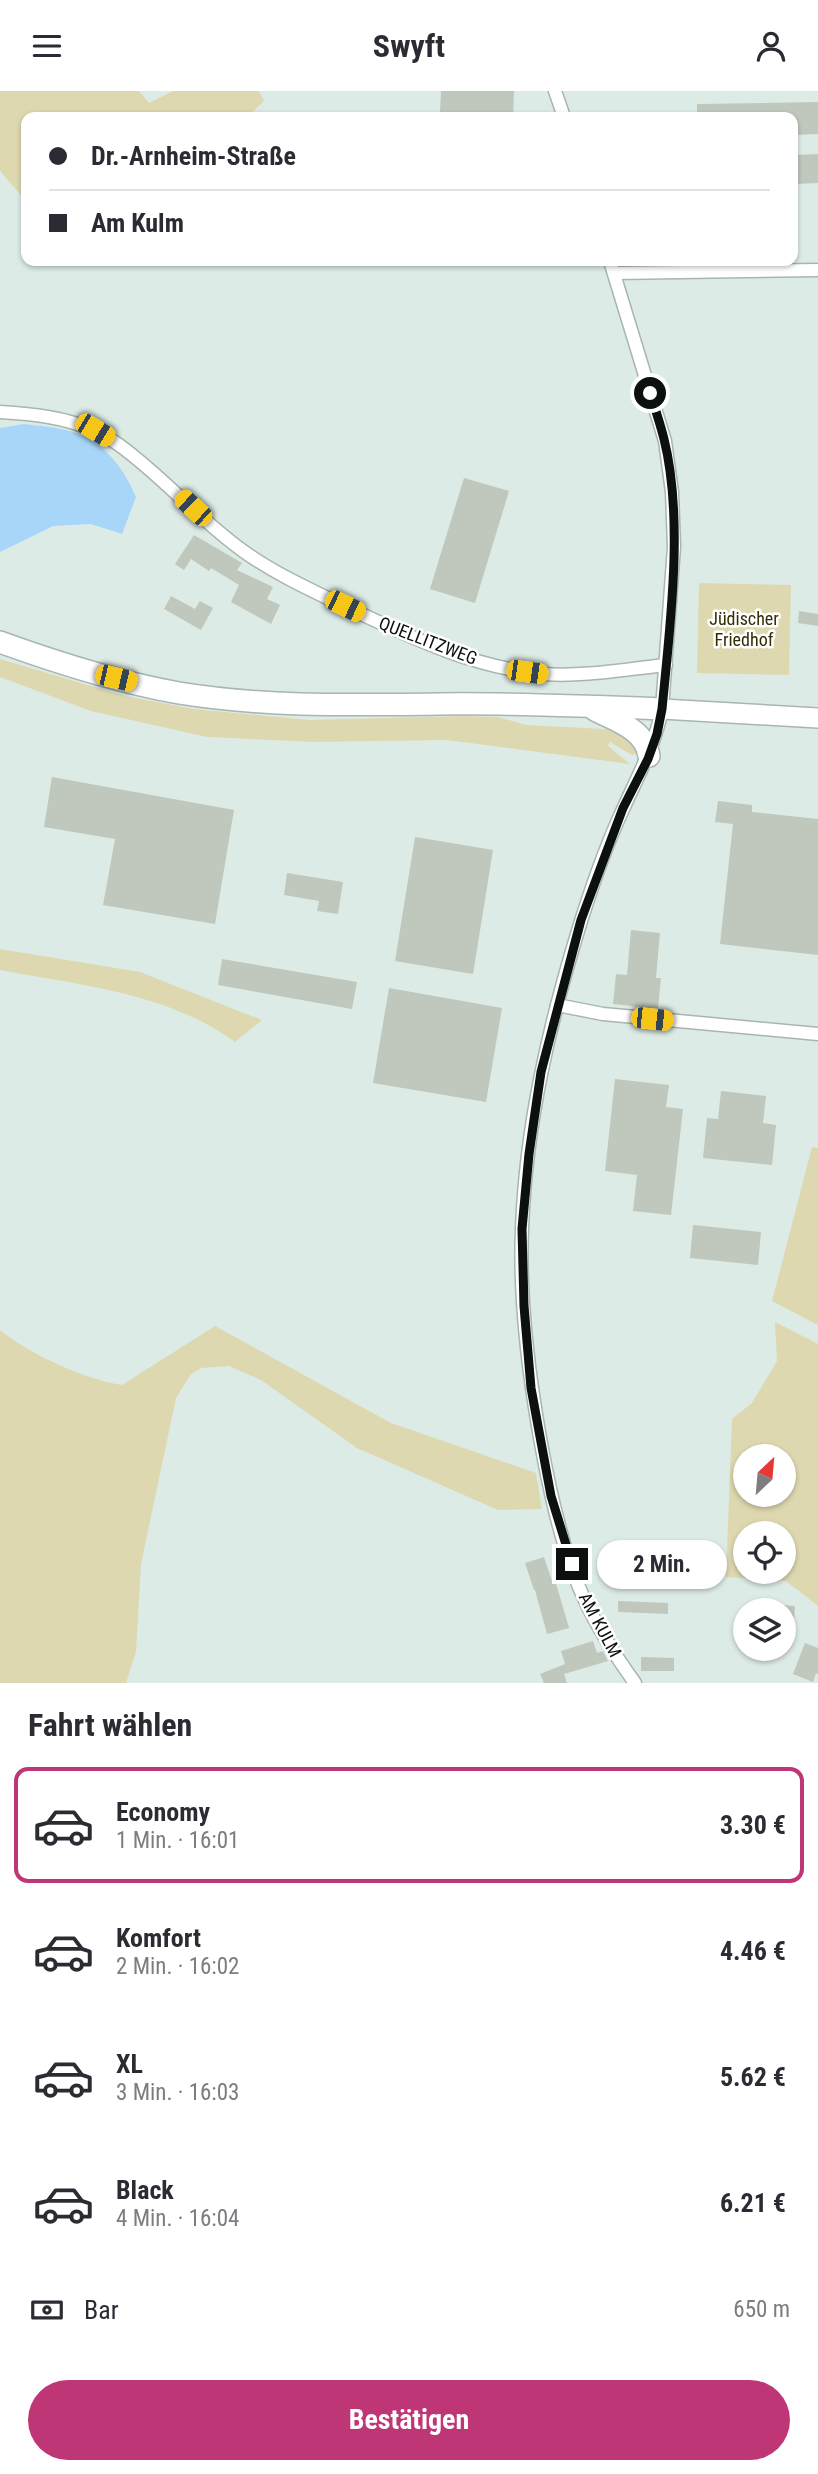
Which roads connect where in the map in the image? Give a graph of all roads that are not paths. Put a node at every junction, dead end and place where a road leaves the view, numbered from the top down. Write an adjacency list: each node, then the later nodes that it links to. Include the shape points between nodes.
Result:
1 (555, 91): 2 (street)
2 (562, 112)
3 (612, 267): 4 (street); 7 (street, AM KULM, via 665,441 672,492 674,547)
4 (818, 270)
5 (0, 412): 7 (street, QUELLITZWEG, via 40,415 95,430 153,472 246,553 299,584 415,639 466,658 546,674)
6 (0, 642): 8 (highway, via 95,674 178,693 310,705)
7 (666, 665): 9 (street, AM KULM)
8 (587, 706): 9 (highway); 11 (highway, via 635,731 645,741)
9 (662, 709): 10 (main road); 11 (street, AM KULM)
10 (818, 718)
11 (649, 756): 12 (street, AM KULM, via 623,808 589,897)
12 (557, 1005): 13 (street, via 603,1014); 14 (street, AM KULM, via 541,1072 522,1229 531,1388 551,1496 579,1587 615,1656)
13 (818, 1034)
14 (635, 1683)

